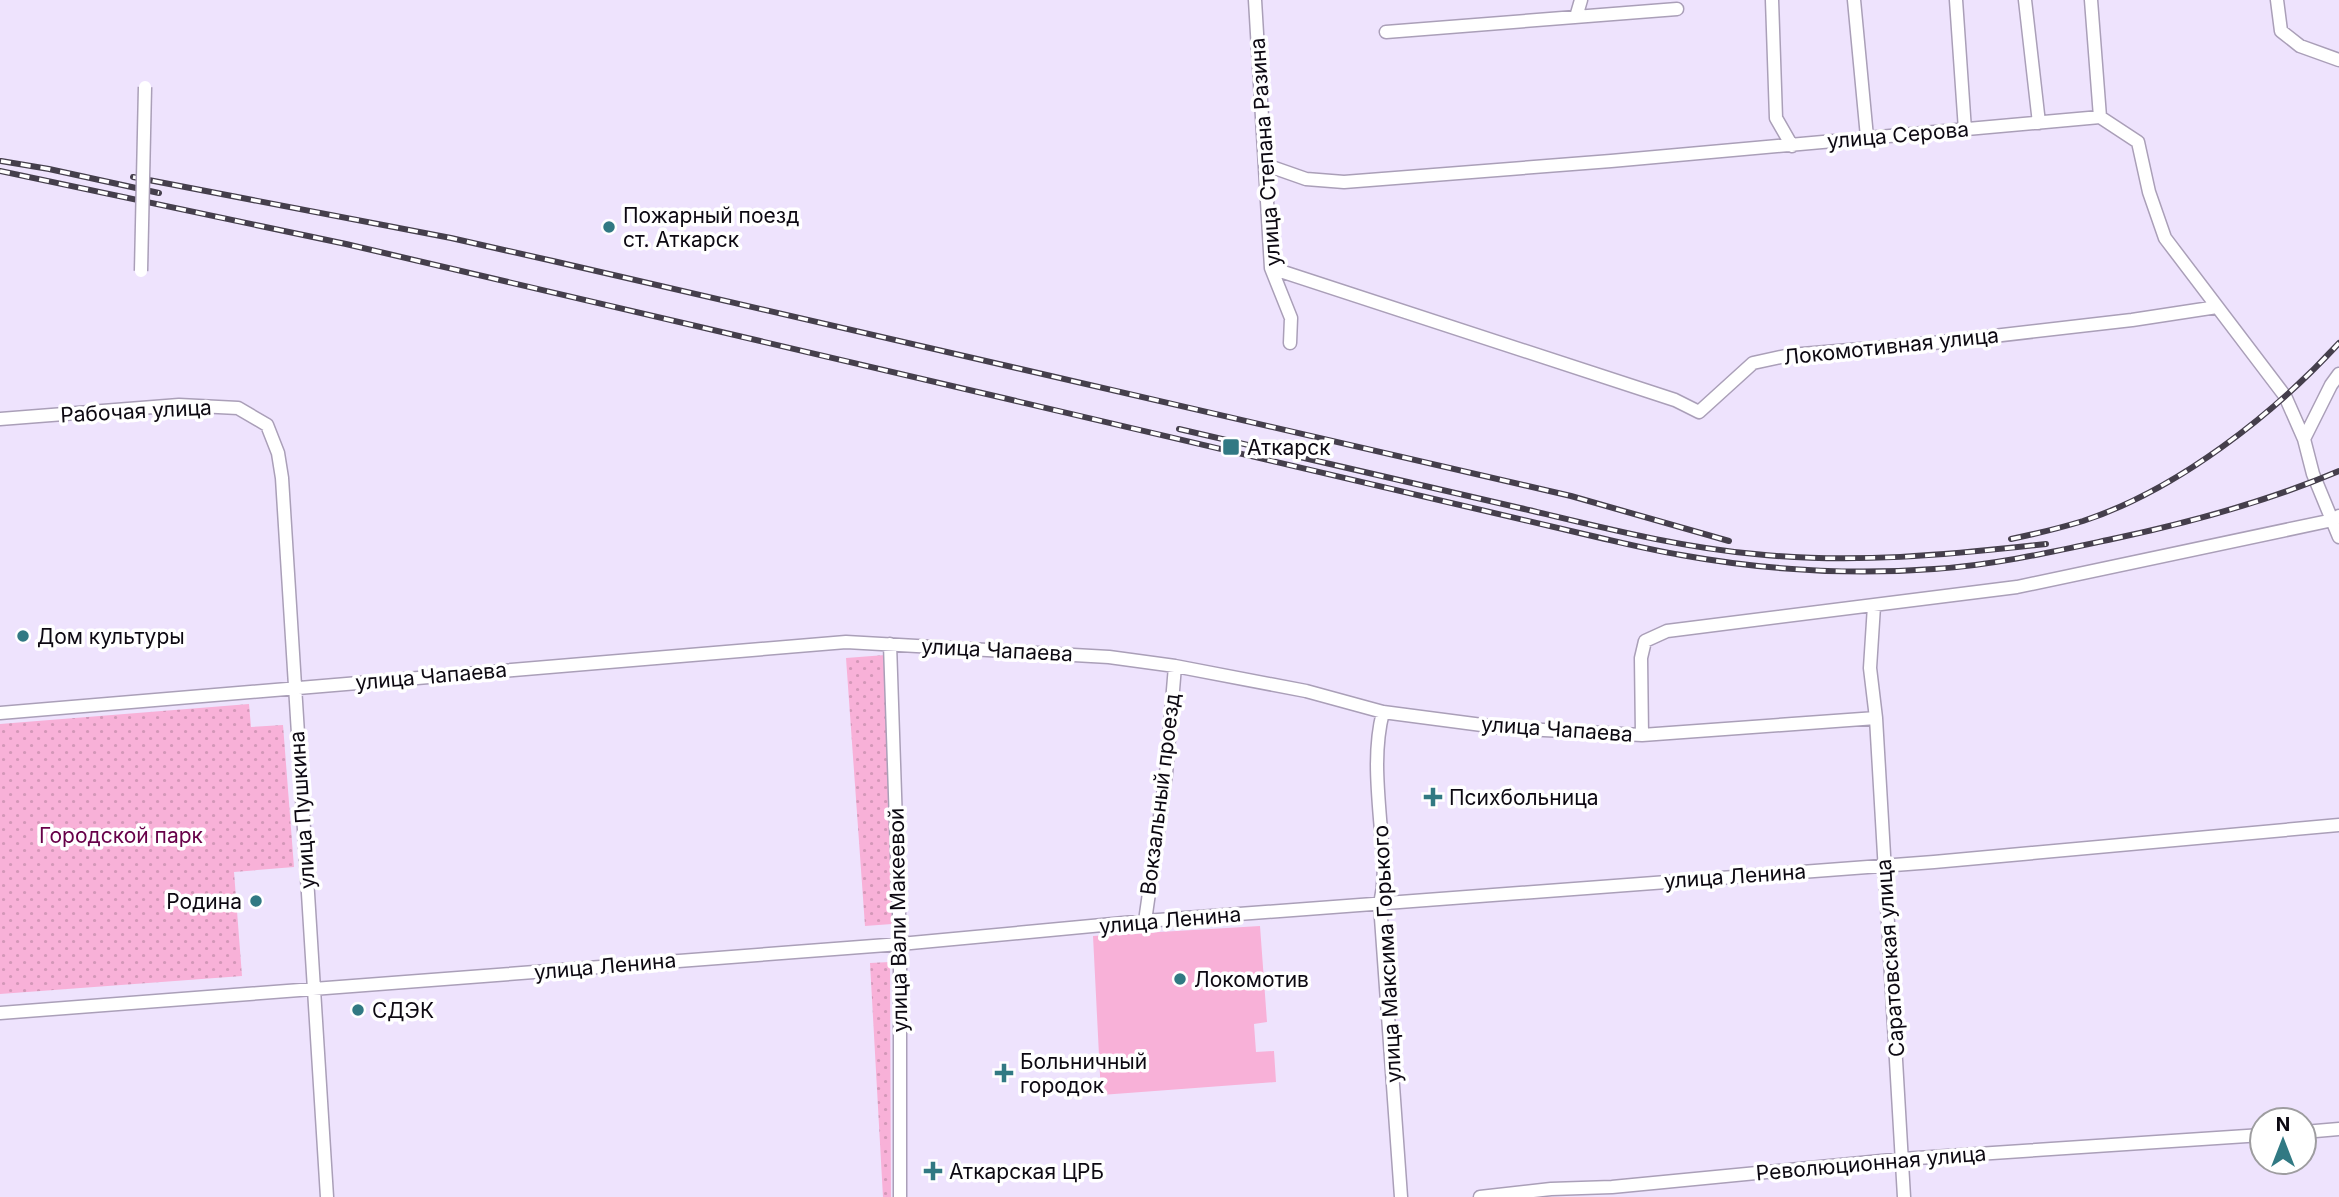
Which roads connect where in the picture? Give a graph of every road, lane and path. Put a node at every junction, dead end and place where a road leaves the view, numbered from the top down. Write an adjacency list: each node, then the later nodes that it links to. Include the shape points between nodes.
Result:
1 (1255, 0): 19 (street, улица Степана Разина)
2 (1581, 0): 10 (street)
3 (1772, 0): 18 (street, via 1776,118)
4 (1854, 0): 17 (street)
5 (1956, 0): 16 (street)
6 (2025, 0): 15 (street)
7 (2091, 0): 14 (street)
8 (2277, 0): 12 (street, via 2281,31 2300,46)
9 (1677, 9): 10 (street)
10 (1576, 17): 11 (street)
11 (1386, 32)
12 (2339, 60)
13 (145, 88): 21 (street, bridge)
14 (2099, 117): 15 (street, улица Серова); 22 (street, via 2138,142 2165,238)
15 (2039, 123): 16 (street, улица Серова)
16 (1965, 130): 17 (street, улица Серова)
17 (1867, 137): 18 (street, улица Серова)
18 (1792, 146): 19 (street, улица Серова, via 1343,182 1306,179)
19 (1266, 165): 20 (street, улица Степана Разина)
20 (1271, 268): 22 (street, Локомотивная улица, via 1675,400 1699,412 1753,363 1790,355 1947,342); 23 (street, улица Степана Разина, via 1291,318)
21 (141, 271)
22 (2217, 307): 27 (street, via 2285,396)
23 (1290, 342)
24 (2339, 374): 27 (street)
25 (0, 419): 26 (street, Рабочая улица, via 179,405 239,408)
26 (267, 425): 33 (street, улица Пушкина, via 282,478)
27 (2304, 439): 28 (street, via 2315,481)
28 (2336, 518): 29 (street); 30 (street, via 2017,587)
29 (2339, 537)
30 (1874, 606): 36 (street, via 1870,668); 37 (street, via 1667,631 1645,641)
31 (890, 644): 32 (street, улица Чапаева, via 1109,657); 33 (street, улица Чапаева, via 846,642 592,661); 42 (street, улица Вали Макеевой)
32 (1175, 666): 34 (street, улица Чапаева, via 1306,691); 41 (street, Вокзальный проезд, via 1166,774)
33 (294, 689): 35 (street, улица Чапаева); 43 (street, улица Пушкина)
34 (1383, 712): 37 (street, улица Чапаева, via 1505,728); 40 (street, улица Максима Горького, via 1378,732 1378,780 1385,886)
35 (0, 713)
36 (1876, 718): 37 (street, улица Чапаева); 39 (street, Саратовская улица)
37 (1642, 735)
38 (2339, 825): 39 (street, улица Ленина)
39 (1884, 865): 40 (street, улица Ленина); 48 (street, Саратовская улица)
40 (1380, 904): 41 (street, улица Ленина); 52 (street, улица Максима Горького)
41 (1145, 921): 42 (street, улица Ленина)
42 (900, 944): 43 (street, улица Ленина); 51 (street, улица Вали Макеевой)
43 (313, 988): 44 (street, улица Ленина); 50 (street, улица Пушкина)
44 (0, 1013)
45 (2339, 1129): 46 (street)
46 (2318, 1131)
47 (2248, 1136): 48 (street, Революционная улица)
48 (1902, 1159): 49 (street, Революционная улица); 54 (street, Саратовская улица)
49 (1636, 1190): 53 (street, Революционная улица, via 1551,1189)
50 (327, 1197)
51 (900, 1197)
52 (1401, 1197)
53 (1480, 1197)
54 (1904, 1197)

